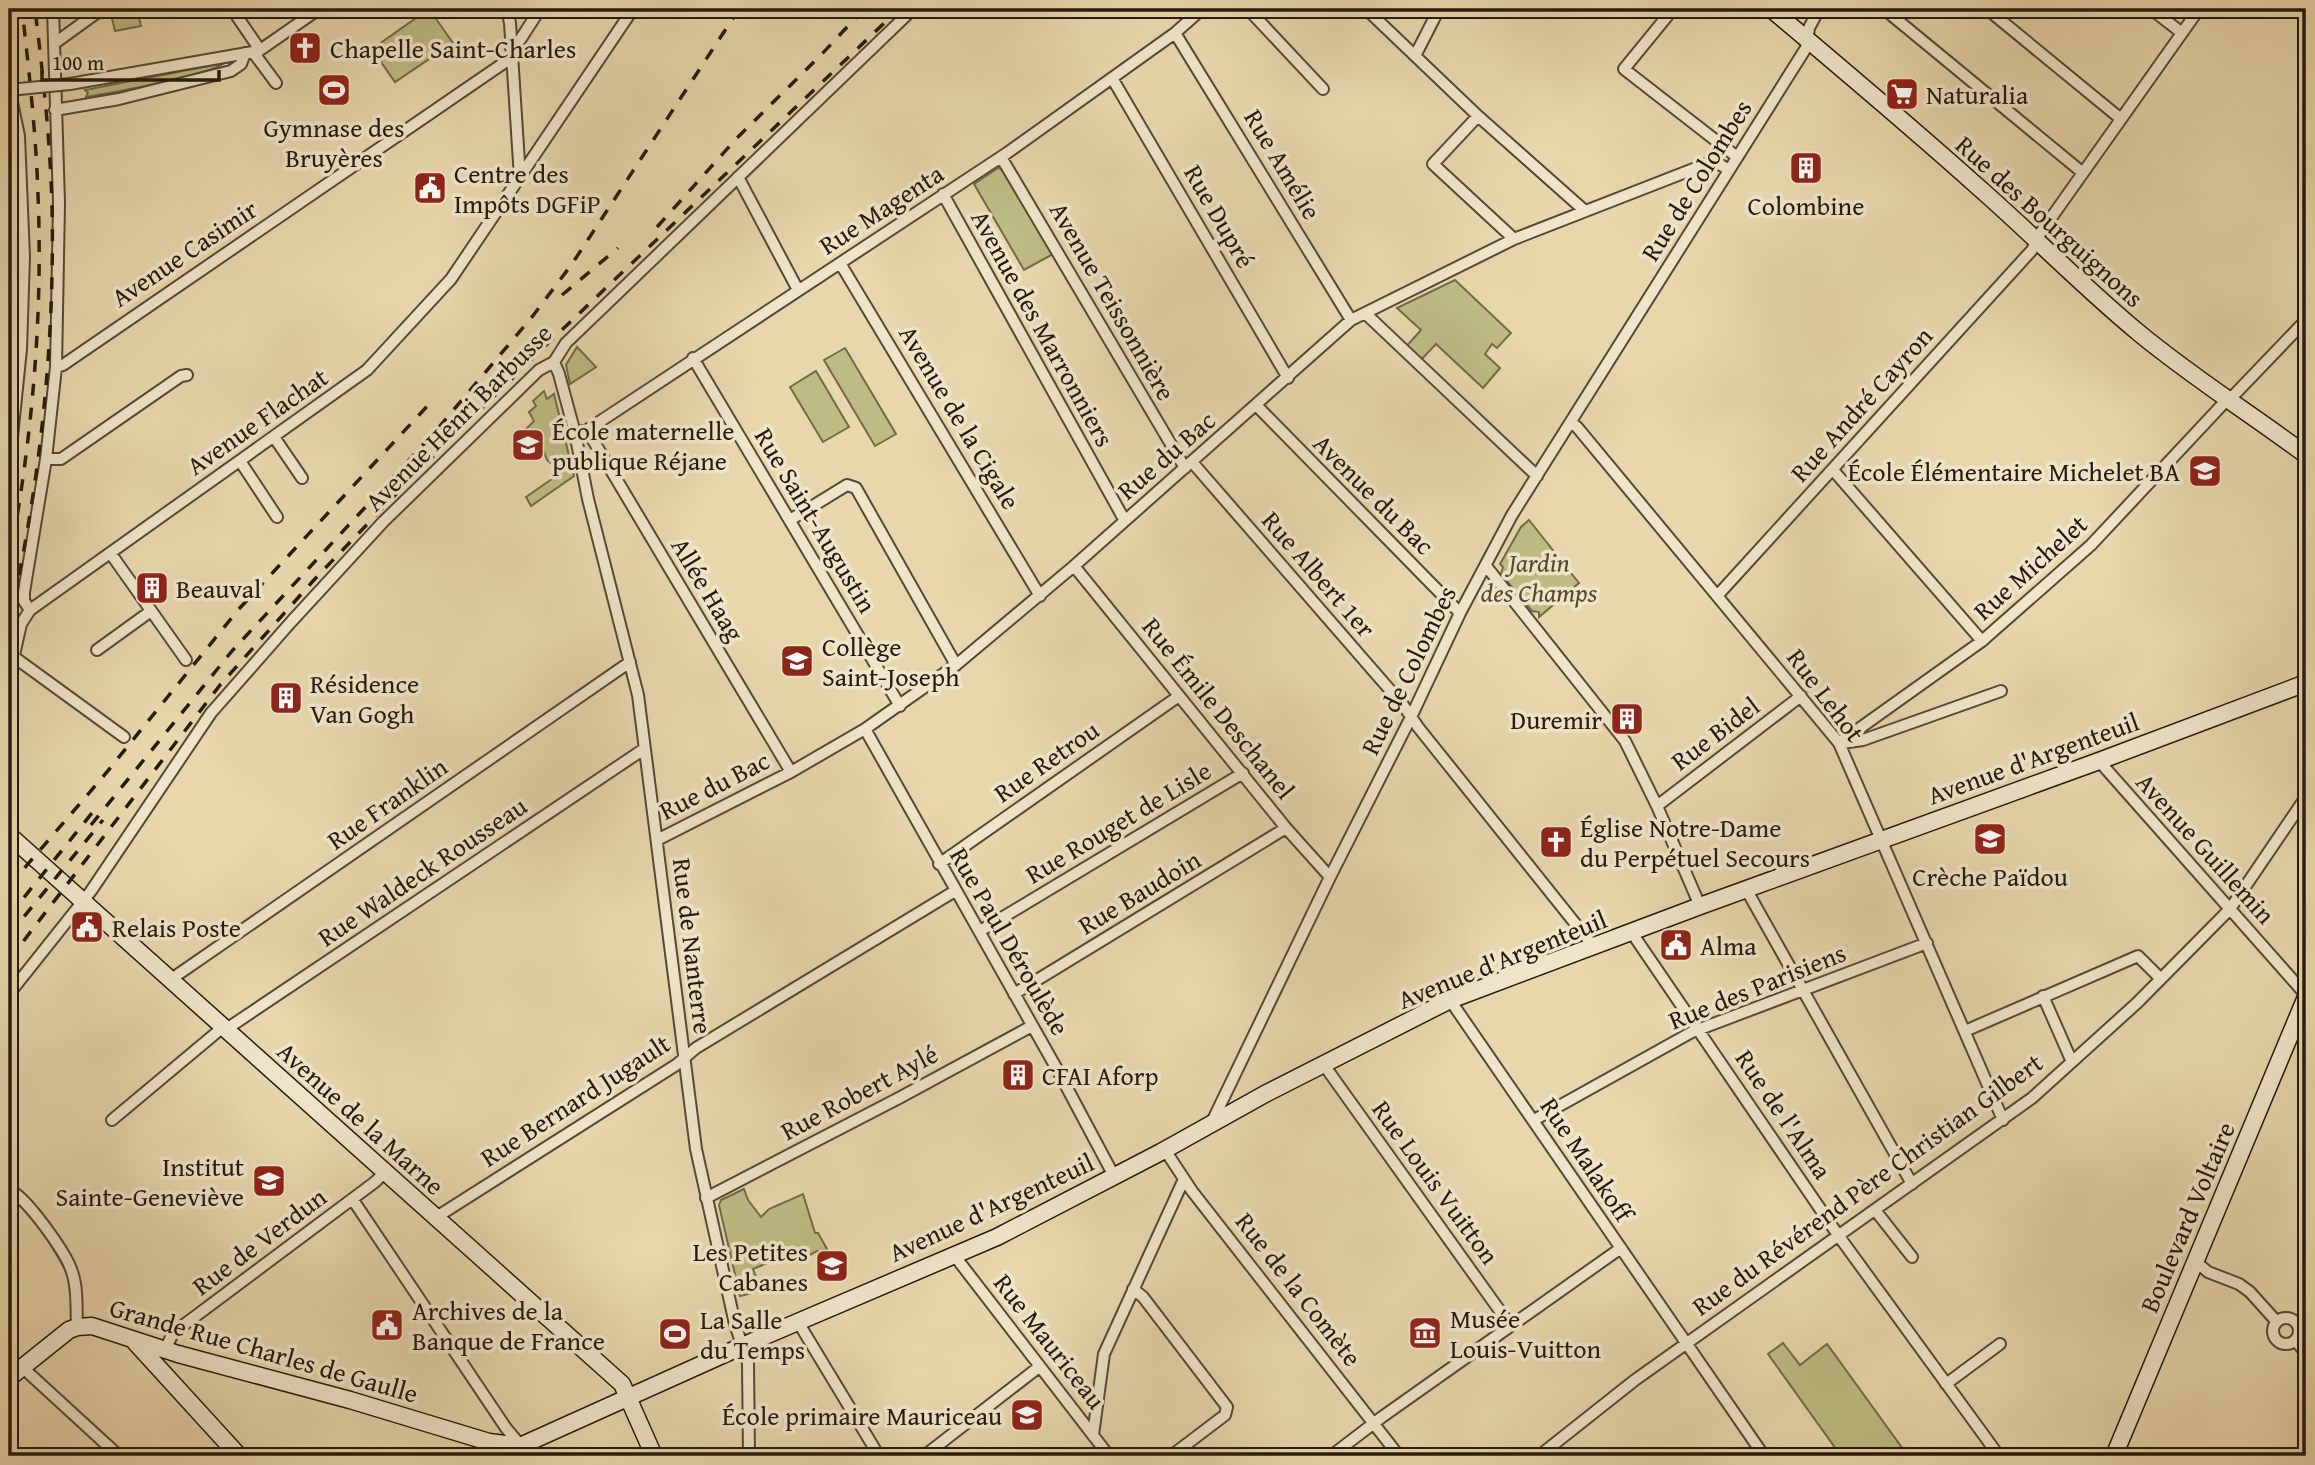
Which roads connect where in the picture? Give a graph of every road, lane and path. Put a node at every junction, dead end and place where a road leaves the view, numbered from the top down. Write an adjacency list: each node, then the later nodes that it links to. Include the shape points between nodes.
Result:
1 (52, 9): 23 (street)
2 (102, 9): 23 (street)
3 (232, 9): 24 (street)
4 (319, 9): 24 (street)
5 (507, 9): 25 (street)
6 (540, 9): 25 (street, Avenue Casimir)
7 (632, 9): 42 (street, Avenue Flachat)
8 (913, 9): 41 (street, Avenue Henri Barbusse)
9 (1202, 9): 20 (street, Rue Magenta)
10 (1248, 9): 30 (street)
11 (1366, 9): 26 (street)
12 (1439, 9): 26 (street)
13 (1673, 9): 35 (street, via 1625,69)
14 (1771, 9): 22 (main road, Rue des Bourguignons)
15 (1819, 9): 22 (street, Rue de Colombes)
16 (1884, 9): 40 (street)
17 (1987, 9): 34 (street)
18 (2151, 9): 21 (street)
19 (2199, 9): 21 (street, Rue André Cayron)
20 (1175, 33): 27 (street, Rue Magenta); 52 (street, Rue Amélie)
21 (2182, 33): 34 (street, Rue André Cayron)
22 (1807, 39): 37 (street, Rue de Colombes, via 1806,48); 46 (main road, Rue des Bourguignons)
23 (55, 43): 31 (street)
24 (252, 52): 28 (street); 29 (street, bridge, via 74,83); 31 (street, via 231,71)
25 (511, 53): 42 (street); 56 (street, Avenue Casimir)
26 (1416, 54): 33 (street)
27 (1112, 78): 36 (street, Rue Magenta); 58 (street, Rue Dupré)
28 (276, 83)
29 (9, 89): 32 (street)
30 (1323, 89)
31 (55, 110): 56 (street, via 60,203)
32 (11, 115): 47 (street, via 19,141)
33 (1478, 117): 44 (street); 45 (street, via 1433,164)
34 (2121, 119): 40 (street, Rue André Cayron)
35 (1719, 145): 37 (street); 38 (street)
36 (1001, 157): 43 (street, Rue Magenta); 68 (street, Avenue Teissonnière)
37 (1737, 157): 39 (street, Rue de Colombes)
38 (1714, 161): 39 (street); 44 (street, Rue du Bac)
39 (1729, 170): 61 (street, Rue de Colombes)
40 (2083, 173): 46 (street, Rue André Cayron)
41 (738, 177): 50 (street); 55 (street, Avenue Henri Barbusse, via 566,343)
42 (520, 178): 64 (street, Avenue Flachat, via 451,279 367,370)
43 (943, 194): 48 (street, Rue Magenta); 75 (street, Avenue des Marronniers)
44 (1585, 211): 45 (street, Rue du Bac)
45 (1514, 239): 51 (street, Rue du Bac)
46 (2036, 240): 59 (main road, Rue des Bourguignons, via 2139,334); 70 (street, Rue André Cayron, via 2032,250)
47 (24, 257): 49 (street); 69 (street, via 21,349)
48 (840, 262): 50 (street, Rue Magenta); 79 (street, Avenue de la Cigale)
49 (9, 268)
50 (797, 290): 54 (street, Rue Magenta)
51 (1366, 314): 52 (street, Rue du Bac); 71 (street)
52 (1351, 320): 58 (street, Rue du Bac)
53 (2306, 320): 59 (street, Rue Michelet)
54 (693, 358): 62 (street, Rue Magenta); 74 (street, Rue Saint-Augustin)
55 (554, 362): 63 (street, Rue de Nanterre); 114 (street, Avenue Henri Barbusse, via 542,367 383,522 211,713)
56 (56, 367): 66 (street)
57 (187, 374): 66 (street, via 61,459)
58 (1288, 378): 60 (street, Rue du Bac)
59 (2228, 399): 65 (main road, Rue des Bourguignons); 84 (street, Rue Michelet, via 2091,545)
60 (1256, 406): 68 (street, Rue du Bac); 83 (street, Avenue du Bac)
61 (1570, 422): 71 (street, Rue de Colombes); 80 (street, Rue Lehot)
62 (587, 430): 63 (street, Rue Magenta); 102 (street, Allée Haag)
63 (575, 433): 88 (street, Rue de Nanterre)
64 (274, 437): 67 (street, Avenue Flachat); 72 (street)
65 (2306, 456)
66 (47, 459): 81 (street, via 24,593)
67 (240, 461): 73 (street); 76 (street, Avenue Flachat)
68 (1189, 465): 75 (street, Rue du Bac); 96 (street, Rue Albert 1er)
69 (9, 466)
70 (1833, 470): 80 (street, Rue André Cayron); 84 (street)
71 (1537, 476): 78 (street, Rue de Colombes)
72 (302, 478)
73 (278, 517)
74 (790, 520): 89 (street, via 847,485 856,488); 95 (street, Rue Saint-Augustin)
75 (1125, 521): 77 (street, Rue du Bac)
76 (111, 554): 81 (street, Avenue Flachat); 82 (street)
77 (1074, 566): 79 (street, Rue du Bac); 93 (street, Rue Émile Deschanel)
78 (1486, 566): 83 (street, Rue de Colombes); 105 (street, via 1625,741)
79 (1040, 596): 89 (street, Rue du Bac)
80 (1717, 596): 94 (street, Rue Lehot)
81 (30, 610): 86 (street, via 21,624)
82 (151, 611): 85 (street); 87 (street)
83 (1460, 613): 96 (street, Rue de Colombes)
84 (1982, 641): 99 (street, Rue Michelet)
85 (97, 650)
86 (13, 657): 90 (street); 98 (street)
87 (186, 660)
88 (630, 662): 100 (street, Rue de Nanterre); 122 (street, Rue Franklin)
89 (956, 665): 95 (street, Rue du Bac)
90 (9, 677)
91 (2306, 683): 101 (main road, Avenue d'Argenteuil)
92 (2001, 691): 99 (street, via 1863,740)
93 (1179, 696): 103 (street, Rue Émile Deschanel); 110 (street, Rue Retrou)
94 (1801, 696): 99 (street, Rue Lehot); 105 (street, Rue Bidel)
95 (900, 706): 97 (street, Rue du Bac)
96 (1411, 717): 111 (street, Rue de Colombes); 120 (street, Rue Albert 1er)
97 (865, 729): 102 (street, Rue du Bac); 110 (street, Rue Paul Déroulède)
98 (124, 737)
99 (1839, 743): 108 (street, Rue Lehot)
100 (644, 749): 109 (street, Rue de Nanterre); 130 (street, Rue Waldeck Rousseau)
101 (2099, 761): 108 (main road, Avenue d'Argenteuil); 116 (street, Avenue Guillemin)
102 (791, 772): 109 (street, Rue du Bac)
103 (1243, 773): 106 (street, Rue Émile Deschanel); 117 (street, Rue Rouget de Lisle)
104 (2306, 797): 116 (street, Rue du Révérend Père Christian Gilbert)
105 (1657, 806): 115 (street)
106 (1286, 828): 111 (street, Rue Émile Deschanel); 125 (street, Rue Baudoin)
107 (9, 835): 114 (main road, Avenue de la Marne)
108 (1883, 839): 112 (main road, Avenue d'Argenteuil); 119 (street, Rue Lehot)
109 (657, 840): 133 (street, Rue de Nanterre)
110 (939, 864): 113 (street, Rue Paul Déroulède)
111 (1330, 877): 139 (street, Rue de Colombes)
112 (1746, 889): 115 (main road, Avenue d'Argenteuil); 123 (street)
113 (955, 891): 117 (street, Rue Paul Déroulède); 133 (street, Rue Bernard Jugault)
114 (83, 901): 122 (main road, Avenue de la Marne); 124 (street, Avenue Henri Barbusse)
115 (1700, 906): 118 (main road, Avenue d'Argenteuil)
116 (2230, 909): 121 (street, Rue du Révérend Père Christian Gilbert); 127 (street, Avenue Guillemin)
117 (980, 931): 125 (street, Rue Paul Déroulède)
118 (1632, 933): 120 (main road, Avenue d'Argenteuil); 131 (street, Rue de l'Alma)
119 (1927, 943): 123 (street, Rue des Parisiens); 132 (street, Rue Lehot)
120 (1594, 947): 128 (main road, Avenue d'Argenteuil)
121 (2161, 979): 126 (street, via 2138,956); 134 (street, Rue du Révérend Père Christian Gilbert)
122 (170, 980): 130 (main road, Avenue de la Marne)
123 (1803, 990): 131 (street, Rue des Parisiens); 144 (street)
124 (9, 993)
125 (1014, 995): 129 (street, Rue Paul Déroulède)
126 (2043, 996): 132 (street); 134 (street)
127 (2306, 996): 154 (main road, Boulevard Voltaire)
128 (1450, 1000): 135 (main road, Avenue d'Argenteuil); 138 (street, Rue Malakoff)
129 (1032, 1026): 142 (street, Rue Paul Déroulède); 146 (street, Rue Robert Aylé)
130 (224, 1029): 136 (street, Rue Waldeck Rousseau); 141 (main road, Avenue de la Marne)
131 (1699, 1029): 138 (street, Rue des Parisiens); 150 (street, Rue de l'Alma)
132 (1965, 1031): 137 (street, Rue Lehot)
133 (684, 1058): 146 (street, Rue de Nanterre); 149 (street, Rue Bernard Jugault)
134 (2072, 1062): 137 (street, Rue du Révérend Père Christian Gilbert)
135 (1324, 1065): 139 (main road, Avenue d'Argenteuil); 158 (street, Rue Louis Vuitton)
136 (112, 1120)
137 (2003, 1120): 144 (street, Rue du Révérend Père Christian Gilbert)
138 (1534, 1121): 151 (street, Rue Malakoff)
139 (1211, 1124): 140 (main road, Avenue d'Argenteuil)
140 (1165, 1150): 142 (main road, Avenue d'Argenteuil); 143 (street, Rue de la Comète)
141 (385, 1172): 147 (street, Rue de Verdun); 149 (main road, Avenue de la Marne)
142 (1114, 1176): 152 (main road, Avenue d'Argenteuil)
143 (1184, 1180): 155 (street); 172 (street, Rue de la Comète)
144 (1912, 1184): 148 (street, Rue du Révérend Père Christian Gilbert)
145 (9, 1190): 159 (street, via 22,1196 68,1262 75,1284)
146 (706, 1198): 164 (street, Rue de Nanterre)
147 (353, 1200): 165 (street, Rue de Verdun, via 173,1333); 174 (street)
148 (1875, 1210): 150 (street, Rue du Révérend Père Christian Gilbert); 153 (street)
149 (435, 1218): 171 (main road, Avenue de la Marne, via 622,1384)
150 (1838, 1235): 162 (street, Rue du Révérend Père Christian Gilbert); 170 (street, Rue de l'Alma)
151 (1621, 1248): 158 (street); 162 (street, Rue Malakoff)
152 (954, 1255): 156 (main road, Avenue d'Argenteuil); 167 (street, Rue Mauriceau)
153 (1912, 1257)
154 (2195, 1261): 157 (street, via 2250,1292); 190 (main road, Boulevard Voltaire)
155 (1133, 1289): 173 (street, via 1104,1354); 184 (street, via 1227,1407 1225,1415)
156 (798, 1322): 164 (main road, Avenue d'Argenteuil); 181 (street)
157 (2277, 1322): 161 (street, via 2287,1318 2294,1322 2299,1330); 161 (street, via 2273,1333 2278,1342)
158 (1510, 1325): 172 (street)
159 (77, 1327): 160 (main road, Grande Rue Charles de Gaulle, via 92,1326); 168 (main road, Grande Rue Charles de Gaulle)
160 (133, 1340): 165 (main road, Grande Rue Charles de Gaulle); 169 (main road)
161 (2295, 1340): 166 (street)
162 (1686, 1344): 187 (street, Rue du Révérend Père Christian Gilbert); 188 (street, Rue Malakoff)
163 (2000, 1344): 170 (street)
164 (742, 1347): 171 (main road, Avenue d'Argenteuil); 180 (street, Rue de Nanterre, via 748,1363)
165 (171, 1352): 169 (street, Rue de Verdun); 174 (main road, Grande Rue Charles de Gaulle)
166 (2306, 1353)
167 (1039, 1367): 173 (street, Rue Mauriceau); 182 (street)
168 (13, 1374): 175 (street)
169 (165, 1375): 176 (main road)
170 (1946, 1384): 189 (street, Rue de l'Alma)
171 (629, 1397): 174 (main road, Avenue d'Argenteuil); 179 (main road, Avenue de la Marne)
172 (1374, 1423): 185 (street); 186 (street, Rue de la Comète)
173 (1093, 1435): 183 (street, Rue Mauriceau)
174 (521, 1446): 177 (main road, Avenue d'Argenteuil); 178 (street)
175 (119, 1456)
176 (239, 1456)
177 (498, 1456)
178 (536, 1456)
179 (654, 1456)
180 (748, 1456)
181 (878, 1456)
182 (924, 1456)
183 (1109, 1456)
184 (1171, 1456)
185 (1331, 1456)
186 (1399, 1456)
187 (1539, 1456)
188 (1764, 1456)
189 (1999, 1456)
190 (2114, 1456)

